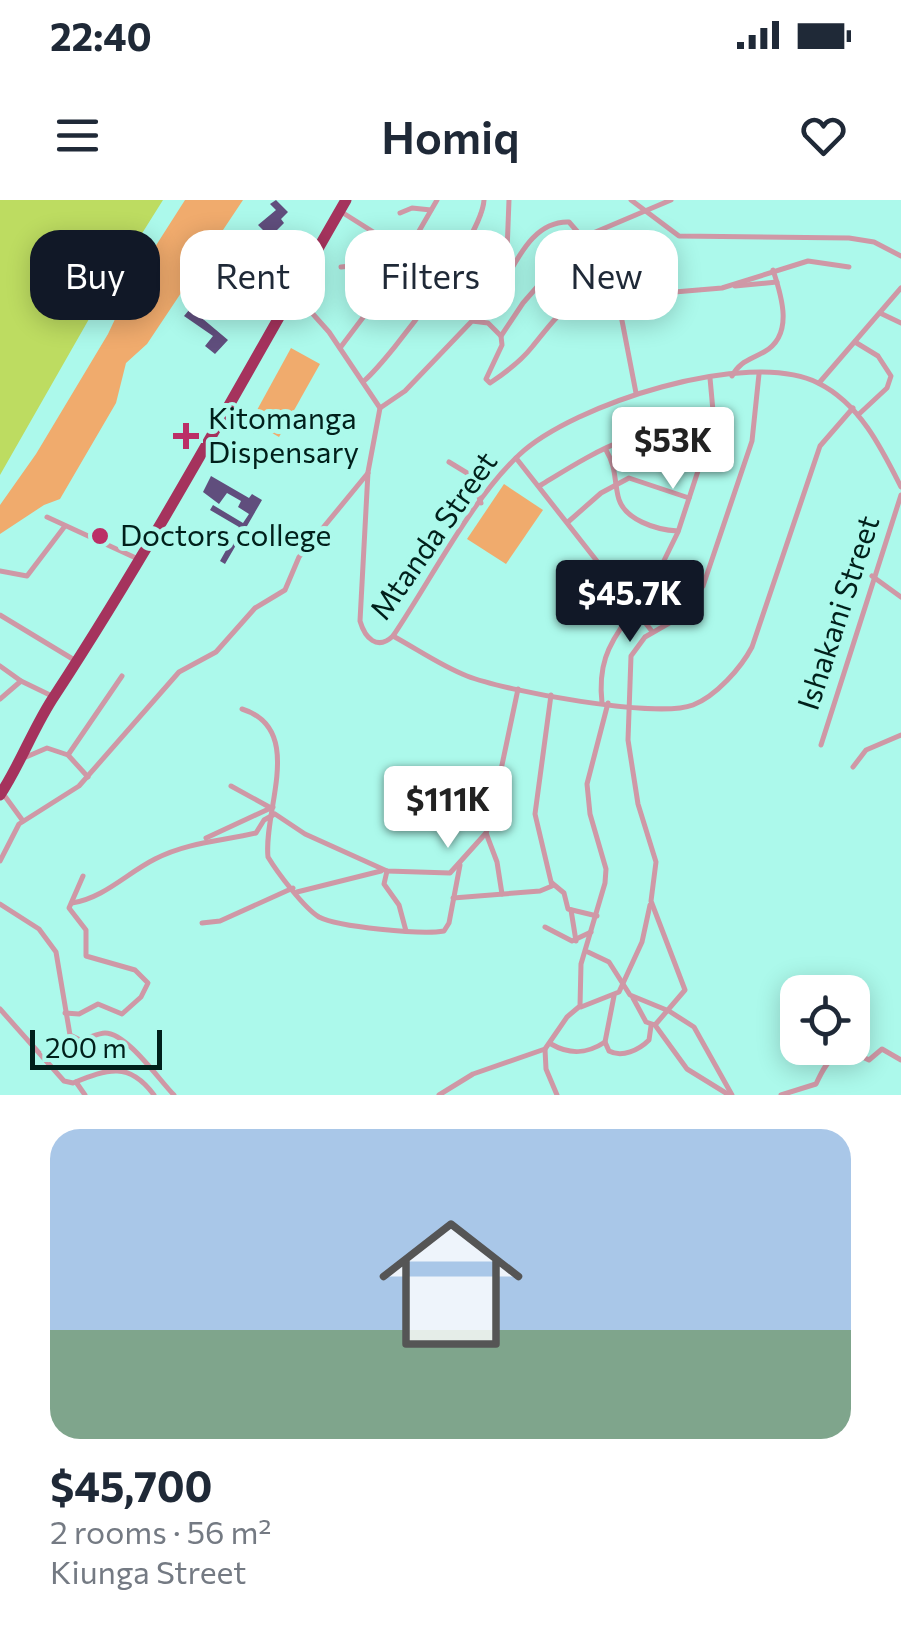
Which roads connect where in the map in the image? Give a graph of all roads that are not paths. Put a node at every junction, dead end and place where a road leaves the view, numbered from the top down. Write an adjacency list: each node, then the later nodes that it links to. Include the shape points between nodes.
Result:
1 (436, 200): 7 (street)
2 (484, 200): 12 (street)
3 (509, 200): 13 (street)
4 (631, 200): 9 (street)
5 (671, 200): 9 (street)
6 (342, 206): 10 (street); 18 (highway)
7 (431, 210): 8 (street); 11 (street)
8 (400, 212)
9 (645, 212): 16 (street); 21 (street, via 679,236 849,238)
10 (374, 230)
11 (420, 230)
12 (473, 230)
13 (510, 230)
14 (546, 230): 15 (street, via 559,222)
15 (577, 230)
16 (600, 230)
17 (535, 237): 20 (street)
18 (325, 238)
19 (515, 250): 20 (street)
20 (520, 252): 22 (street)
21 (901, 256)
22 (515, 261)
23 (341, 267): 24 (street)
24 (345, 267)
25 (848, 267): 26 (street, via 808,261)
26 (773, 270): 27 (street); 28 (street)
27 (777, 282): 28 (street); 45 (street, via 781,336)
28 (732, 286): 31 (street)
29 (535, 288): 41 (street)
30 (901, 288): 32 (street)
31 (678, 291)
32 (880, 312): 40 (street); 42 (street)
33 (280, 320): 70 (highway)
34 (317, 320): 43 (street)
35 (360, 320): 43 (street)
36 (413, 320): 47 (street)
37 (554, 320): 41 (street, via 516,364 488,382)
38 (620, 320): 49 (street)
39 (472, 321): 41 (street, via 481,320); 50 (street)
40 (901, 322)
41 (501, 336)
42 (855, 342): 48 (street); 52 (street, via 878,356 892,376)
43 (340, 348): 47 (street)
44 (759, 374): 45 (street, Mtanda Street); 48 (street, Mtanda Street); 88 (street, via 752,440 702,586 678,618 634,649)
45 (732, 376): 46 (street, Mtanda Street)
46 (710, 378): 49 (street, Mtanda Street); 53 (street, via 715,414)
47 (364, 381): 50 (street)
48 (819, 383): 51 (street, Mtanda Street)
49 (636, 393): 55 (street, Mtanda Street, via 555,427)
50 (380, 408): 57 (street, Mtanda Street)
51 (852, 408): 52 (street, Mtanda Street); 88 (street, via 820,446 762,625 742,664 691,706)
52 (858, 416): 60 (street, Mtanda Street)
53 (708, 439): 54 (street, via 684,429 660,430); 62 (street)
54 (606, 450): 58 (street); 59 (street)
55 (516, 458): 59 (street); 63 (street, Mtanda Street)
56 (449, 462): 63 (street, via 472,476)
57 (368, 472): 78 (street, Mtanda Street, via 360,621 375,642); 95 (street, via 299,557 285,590 255,608 216,652 178,672)
58 (618, 481): 62 (street, via 644,480); 65 (street); 67 (street, via 620,503 637,519)
59 (541, 485): 65 (street)
60 (901, 487)
61 (901, 495): 69 (street, Ishakani Street)
62 (689, 498): 67 (street)
63 (481, 503): 78 (street, Mtanda Street)
64 (48, 517): 66 (street)
65 (568, 522): 73 (street)
66 (65, 526): 70 (street); 71 (street, via 27,576)
67 (679, 531): 75 (street, via 654,581)
68 (898, 531): 69 (street)
69 (887, 533): 72 (street, Ishakani Street)
70 (141, 560): 79 (highway)
71 (0, 571)
72 (872, 576): 74 (street); 91 (street, Ishakani Street)
73 (625, 597): 75 (street); 87 (street, via 628,618 606,648 601,671)
74 (901, 598)
75 (630, 604): 77 (street)
76 (0, 615): 79 (street)
77 (652, 630)
78 (393, 636): 83 (street, via 466,676)
79 (79, 662): 85 (highway)
80 (0, 666): 82 (street)
81 (122, 676): 92 (street)
82 (21, 681): 85 (street); 86 (street)
83 (518, 690): 84 (street); 100 (street)
84 (551, 695): 87 (street); 106 (street, via 535,814)
85 (53, 697): 93 (highway)
86 (0, 698)
87 (605, 703): 88 (street); 114 (street, via 588,784 606,869)
88 (630, 706): 110 (street, via 630,763 656,862)
89 (242, 709): 98 (street, via 262,716 274,741)
90 (901, 734): 94 (street, via 866,750)
91 (820, 745)
92 (68, 755): 93 (street, via 47,748); 95 (street)
93 (24, 758): 97 (highway)
94 (852, 767)
95 (88, 777): 99 (street)
96 (231, 786): 98 (street)
97 (1, 794): 99 (street)
98 (273, 811): 101 (street); 101 (street, via 256,833); 104 (street, via 292,828); 107 (street, via 268,857)
99 (23, 821): 102 (street)
100 (486, 833): 103 (street); 108 (street)
101 (185, 848): 111 (street, via 152,860 93,898)
102 (0, 862)
103 (460, 866): 104 (street, via 447,874); 109 (street)
104 (386, 871): 107 (street); 118 (street, via 384,884)
105 (83, 876): 111 (street)
106 (552, 883): 108 (street, via 547,890); 113 (street)
107 (295, 890): 115 (street); 118 (street, via 322,918)
108 (502, 894): 109 (street)
109 (452, 898): 118 (street, via 444,931)
110 (650, 900): 121 (street, via 642,942); 126 (street, via 685,990)
111 (70, 903): 127 (street, via 71,915 86,930 86,956 135,970 148,984 122,1014 98,1004)
112 (0, 904): 127 (street, via 49,939)
113 (571, 910): 114 (street); 119 (street)
114 (596, 916): 117 (street)
115 (202, 923)
116 (546, 927): 119 (street)
117 (593, 930): 119 (street); 120 (street)
118 (406, 932)
119 (576, 941)
120 (588, 952): 121 (street, via 609,962); 124 (street)
121 (623, 982): 122 (street); 123 (street)
122 (614, 996): 124 (street); 129 (street)
123 (634, 998): 126 (street); 128 (street)
124 (578, 1008): 130 (street)
125 (0, 1009): 132 (street, via 59,1077)
126 (669, 1011): 128 (street); 138 (street, via 698,1031)
127 (65, 1013): 135 (street, via 72,1036 110,1034)
128 (653, 1026): 129 (street, via 649,1040 632,1052 614,1054); 138 (street, via 687,1069)
129 (605, 1042): 130 (street, via 585,1052)
130 (548, 1047): 136 (street, via 473,1074); 137 (street, via 546,1069)
131 (901, 1060): 139 (street, via 882,1049 869,1060 855,1053 834,1056 816,1084)
132 (76, 1082): 133 (street); 134 (street, via 128,1071)
133 (85, 1095)
134 (154, 1095)
135 (174, 1095)
136 (439, 1095)
137 (557, 1095)
138 (731, 1095)
139 (781, 1095)

